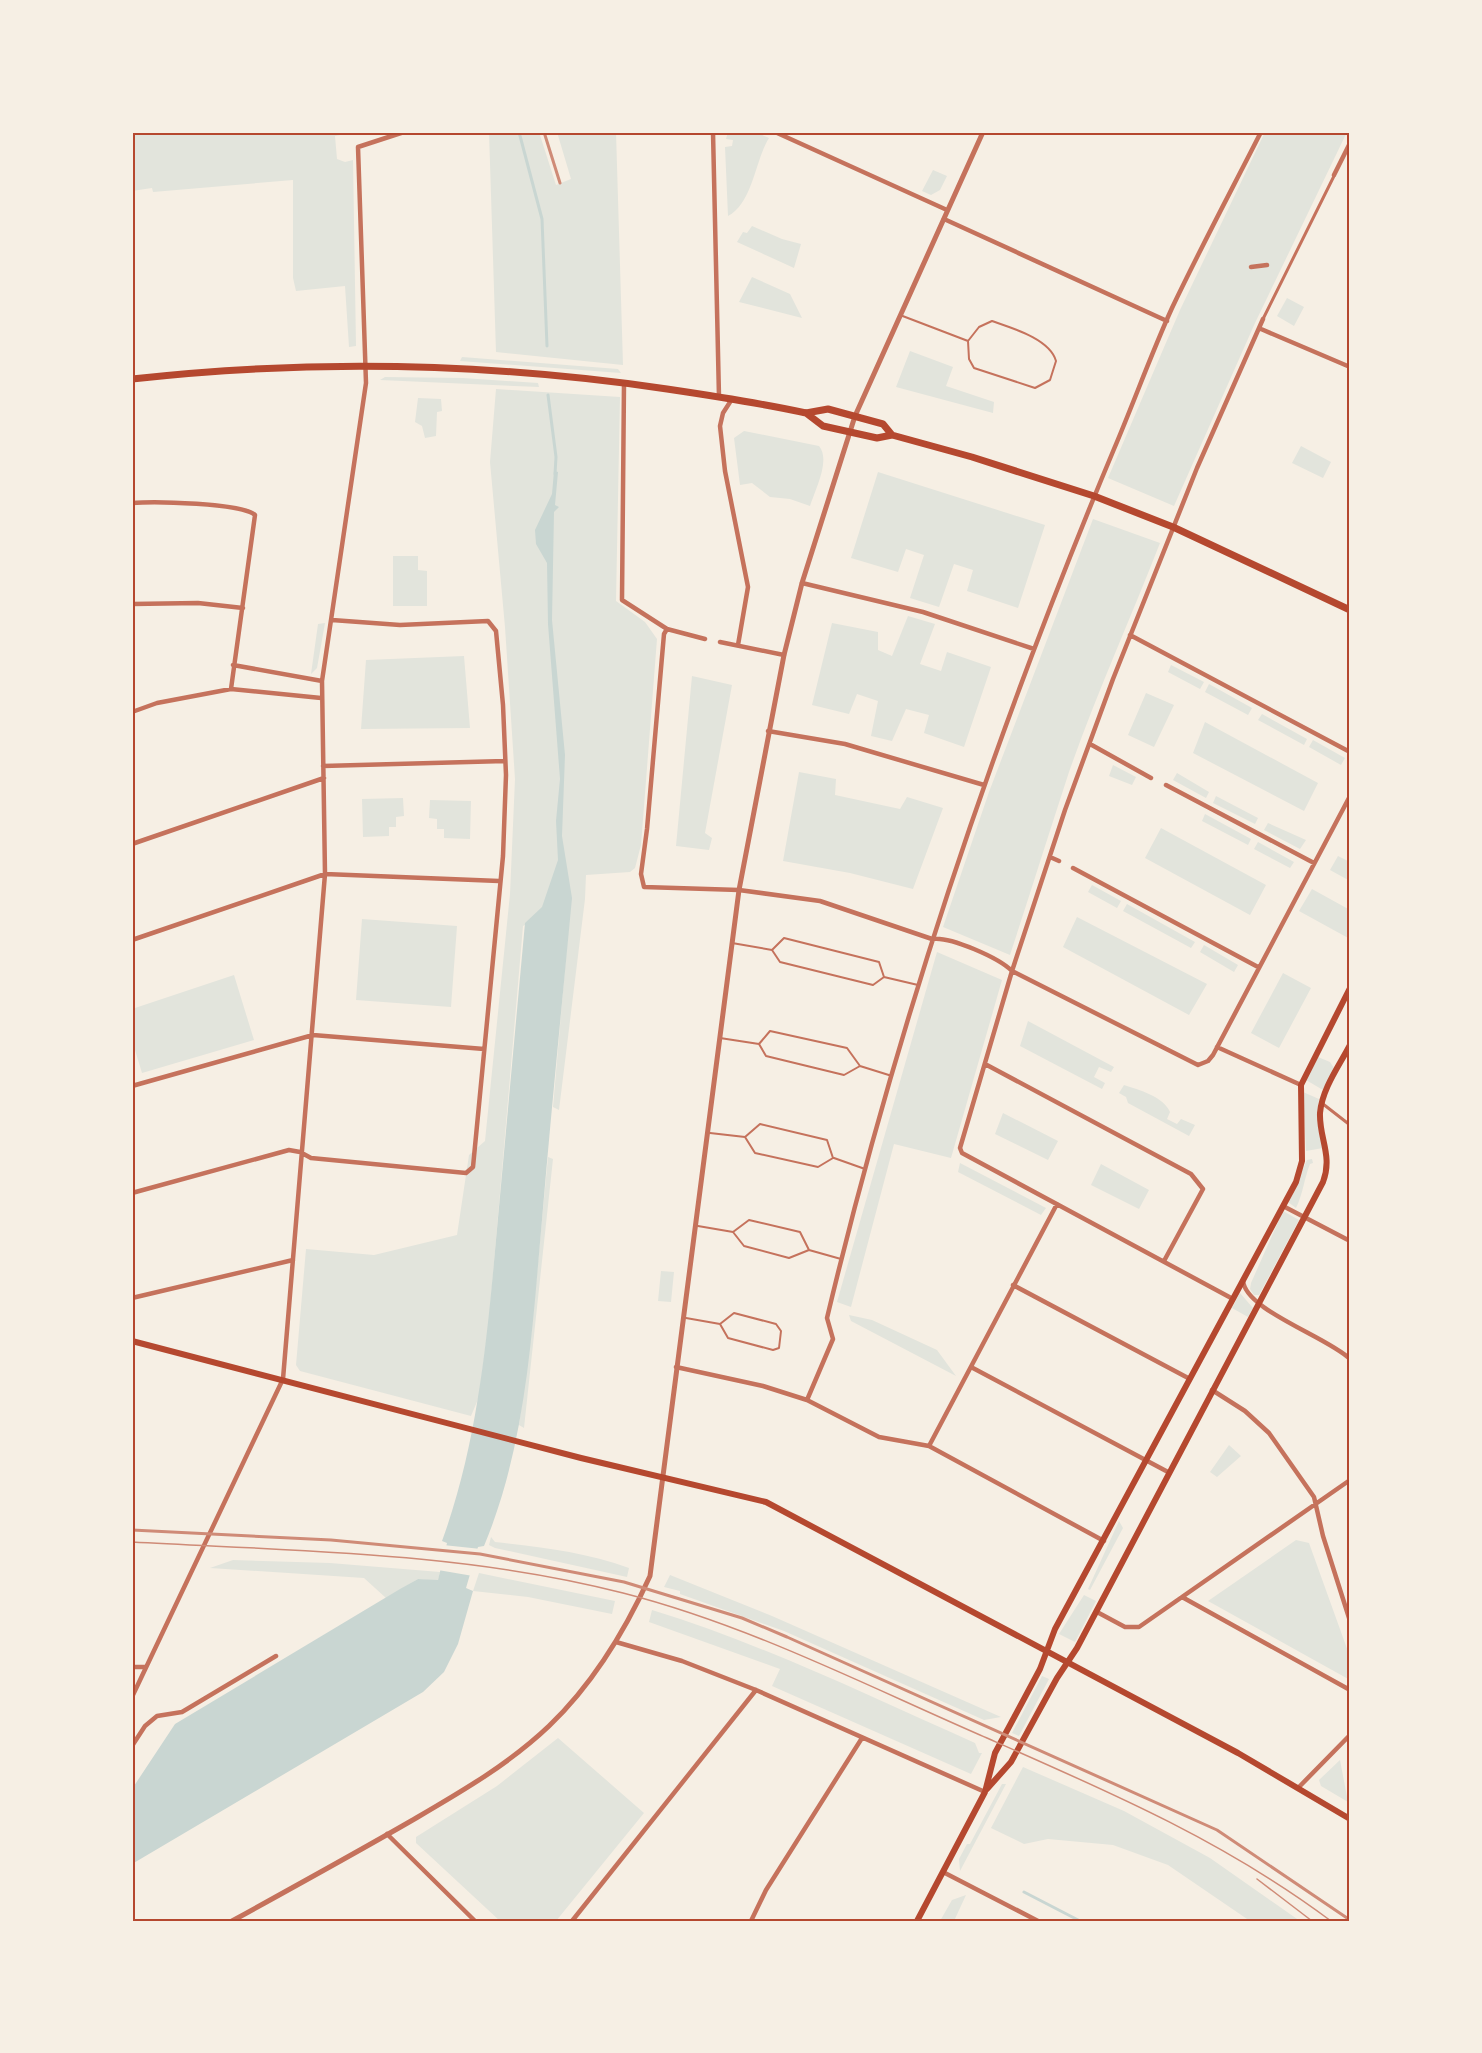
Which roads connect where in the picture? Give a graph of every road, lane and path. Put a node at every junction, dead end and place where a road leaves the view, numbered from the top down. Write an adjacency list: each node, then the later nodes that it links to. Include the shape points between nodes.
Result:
1 (404, 132): 17 (street, via 358,147)
2 (713, 132): 21 (street)
3 (776, 132): 8 (street)
4 (983, 132): 8 (street)
5 (1261, 132): 14 (street)
6 (1350, 143): 7 (street)
7 (1334, 175): 13 (street)
8 (948, 210): 9 (street)
9 (944, 219): 12 (street); 14 (street)
10 (1267, 265): 11 (street)
11 (1251, 267)
12 (900, 315): 16 (lane); 24 (street)
13 (1263, 320): 15 (street)
14 (1167, 321): 27 (street)
15 (1261, 329): 18 (street); 29 (street)
16 (968, 341): 16 (lane, via 979,327 992,321 1012,329 1054,353 1056,361 1050,380 1035,388 975,368 969,359)
17 (365, 367): 19 (main road, via 223,371); 20 (main road, via 517,373); 34 (street)
18 (1350, 367)
19 (132, 379)
20 (624, 383): 21 (main road); 35 (street, via 622,600)
21 (719, 397): 22 (main road)
22 (732, 399): 23 (main road); 39 (street, via 720,426 748,587)
23 (806, 413): 24 (main road, via 828,409); 25 (main road, via 823,426)
24 (855, 416): 25 (street); 26 (main road, via 884,424)
25 (850, 432): 26 (main road, via 878,438); 30 (street)
26 (892, 435): 27 (main road)
27 (1094, 496): 29 (main road); 40 (street)
28 (132, 502): 32 (street, via 245,509 255,515)
29 (1173, 527): 33 (main road); 36 (street)
30 (802, 583): 40 (street, via 923,612); 41 (street)
31 (132, 604): 32 (street, via 198,603)
32 (243, 608): 42 (street)
33 (1350, 610)
34 (333, 620): 43 (street); 50 (street, via 400,626 490,622 496,632)
35 (667, 629): 37 (street); 64 (street, via 641,874 644,886)
36 (1130, 635): 48 (street); 49 (street)
37 (705, 639)
38 (720, 642): 39 (street)
39 (738, 645): 41 (street)
40 (1034, 649): 54 (street)
41 (784, 655): 47 (street)
42 (233, 665): 43 (street); 44 (street)
43 (322, 681): 45 (street)
44 (231, 689): 45 (street); 46 (street, via 157,703)
45 (321, 698): 51 (street)
46 (132, 712)
47 (768, 731): 54 (street, via 845,744); 64 (street)
48 (1090, 744): 53 (street); 58 (street)
49 (1350, 752)
50 (505, 760): 51 (street); 63 (street)
51 (323, 766): 52 (street)
52 (324, 778): 57 (street); 62 (street)
53 (1151, 778)
54 (984, 785): 65 (street)
55 (1166, 785): 60 (street)
56 (1350, 796): 60 (street)
57 (132, 844)
58 (1050, 857): 59 (street); 70 (street)
59 (1059, 861)
60 (1314, 863): 69 (street)
61 (1073, 868): 69 (street)
62 (325, 874): 63 (street); 66 (street); 74 (street)
63 (499, 881): 79 (street)
64 (739, 890): 65 (street, via 820,902); 67 (street)
65 (932, 939): 70 (street, via 953,941 1005,964); 72 (street)
66 (132, 940)
67 (732, 943): 68 (lane); 75 (street)
68 (772, 950): 71 (lane, via 780,962 873,985); 71 (lane, via 784,938 879,962)
69 (1258, 967): 78 (street)
70 (1012, 971): 78 (street, via 1198,1065 1208,1061); 80 (street)
71 (884, 977): 72 (lane)
72 (918, 985): 82 (street)
73 (1350, 988): 83 (main road)
74 (313, 1035): 79 (street); 84 (street); 89 (street)
75 (720, 1038): 76 (lane); 87 (street)
76 (759, 1044): 81 (lane, via 766,1056 844,1075); 81 (lane, via 770,1031 847,1048)
77 (1350, 1045): 85 (main road)
78 (1217, 1047): 83 (street)
79 (484, 1049): 89 (street, via 474,1167 466,1173 311,1158)
80 (985, 1064): 93 (street, via 960,1151); 102 (street, via 1191,1174 1203,1189)
81 (860, 1066): 82 (lane)
82 (892, 1076): 91 (street)
83 (1301, 1085): 94 (main road, via 1301,1168)
84 (132, 1086)
85 (1322, 1103): 86 (street); 95 (main road, via 1327,1168)
86 (1350, 1125)
87 (707, 1133): 88 (lane); 96 (street)
88 (745, 1137): 90 (lane, via 755,1152 818,1167); 90 (lane, via 760,1124 826,1140)
89 (300, 1152): 92 (street, via 289,1150); 101 (street)
90 (833, 1158): 91 (lane)
91 (865, 1169): 100 (street)
92 (132, 1193)
93 (1057, 1204): 102 (street); 104 (street)
94 (1283, 1206): 95 (street); 103 (main road)
95 (1304, 1216): 98 (street); 107 (main road)
96 (695, 1225): 97 (lane); 108 (street)
97 (734, 1232): 99 (lane, via 744,1246 789,1258); 99 (lane, via 748,1220 771,1224 800,1232)
98 (1350, 1241)
99 (809, 1250): 100 (lane)
100 (841, 1259): 117 (street, via 827,1318 833,1339)
101 (293, 1260): 105 (street); 115 (street)
102 (1164, 1261): 106 (street)
103 (1243, 1280): 106 (main road); 107 (street, via 1246,1293)
104 (1013, 1286): 113 (street); 114 (street)
105 (132, 1298)
106 (1233, 1299): 114 (main road)
107 (1258, 1304): 111 (street, via 1304,1328); 116 (main road)
108 (683, 1317): 109 (lane); 112 (street)
109 (720, 1324): 109 (lane, via 734,1313 776,1324 781,1331 779,1348 773,1350 728,1338)
110 (132, 1341): 115 (main road)
111 (1350, 1359)
112 (676, 1367): 117 (street, via 729,1377); 121 (street)
113 (971, 1367): 118 (street); 119 (street)
114 (1190, 1379): 119 (main road)
115 (283, 1380): 121 (main road); 133 (street)
116 (1212, 1390): 120 (main road); 123 (street, via 1245,1411 1269,1433)
117 (807, 1400): 118 (street, via 879,1437)
118 (929, 1446): 124 (street)
119 (1146, 1460): 120 (street); 124 (main road)
120 (1168, 1472): 126 (main road)
121 (662, 1478): 128 (street, via 650,1576); 129 (main road, via 766,1502)
122 (1350, 1480): 123 (street)
123 (1316, 1504): 125 (street); 127 (street)
124 (1104, 1541): 129 (main road)
125 (1182, 1597): 126 (street, via 1133,1629); 135 (street)
126 (1097, 1612): 131 (main road)
127 (1350, 1621)
128 (616, 1642): 134 (street, via 682,1661); 143 (street, via 586,1685 515,1756)
129 (1047, 1650): 131 (main road); 141 (main road, via 995,1753)
130 (276, 1656): 139 (street, via 182,1712 157,1716)
131 (1069, 1661): 140 (main road); 141 (main road, via 1011,1762)
132 (132, 1667): 133 (street)
133 (146, 1667): 136 (street)
134 (756, 1690): 138 (street); 147 (street)
135 (1350, 1690)
136 (132, 1697)
137 (1350, 1736): 140 (street)
138 (862, 1738): 141 (street); 148 (street, via 766,1890)
139 (132, 1746)
140 (1299, 1787): 142 (main road)
141 (985, 1792): 144 (main road)
142 (1350, 1819)
143 (387, 1834): 145 (street); 146 (street)
144 (943, 1872): 149 (main road); 150 (street)
145 (232, 1921)
146 (475, 1921)
147 (572, 1921)
148 (751, 1921)
149 (917, 1921)
150 (1038, 1921)

